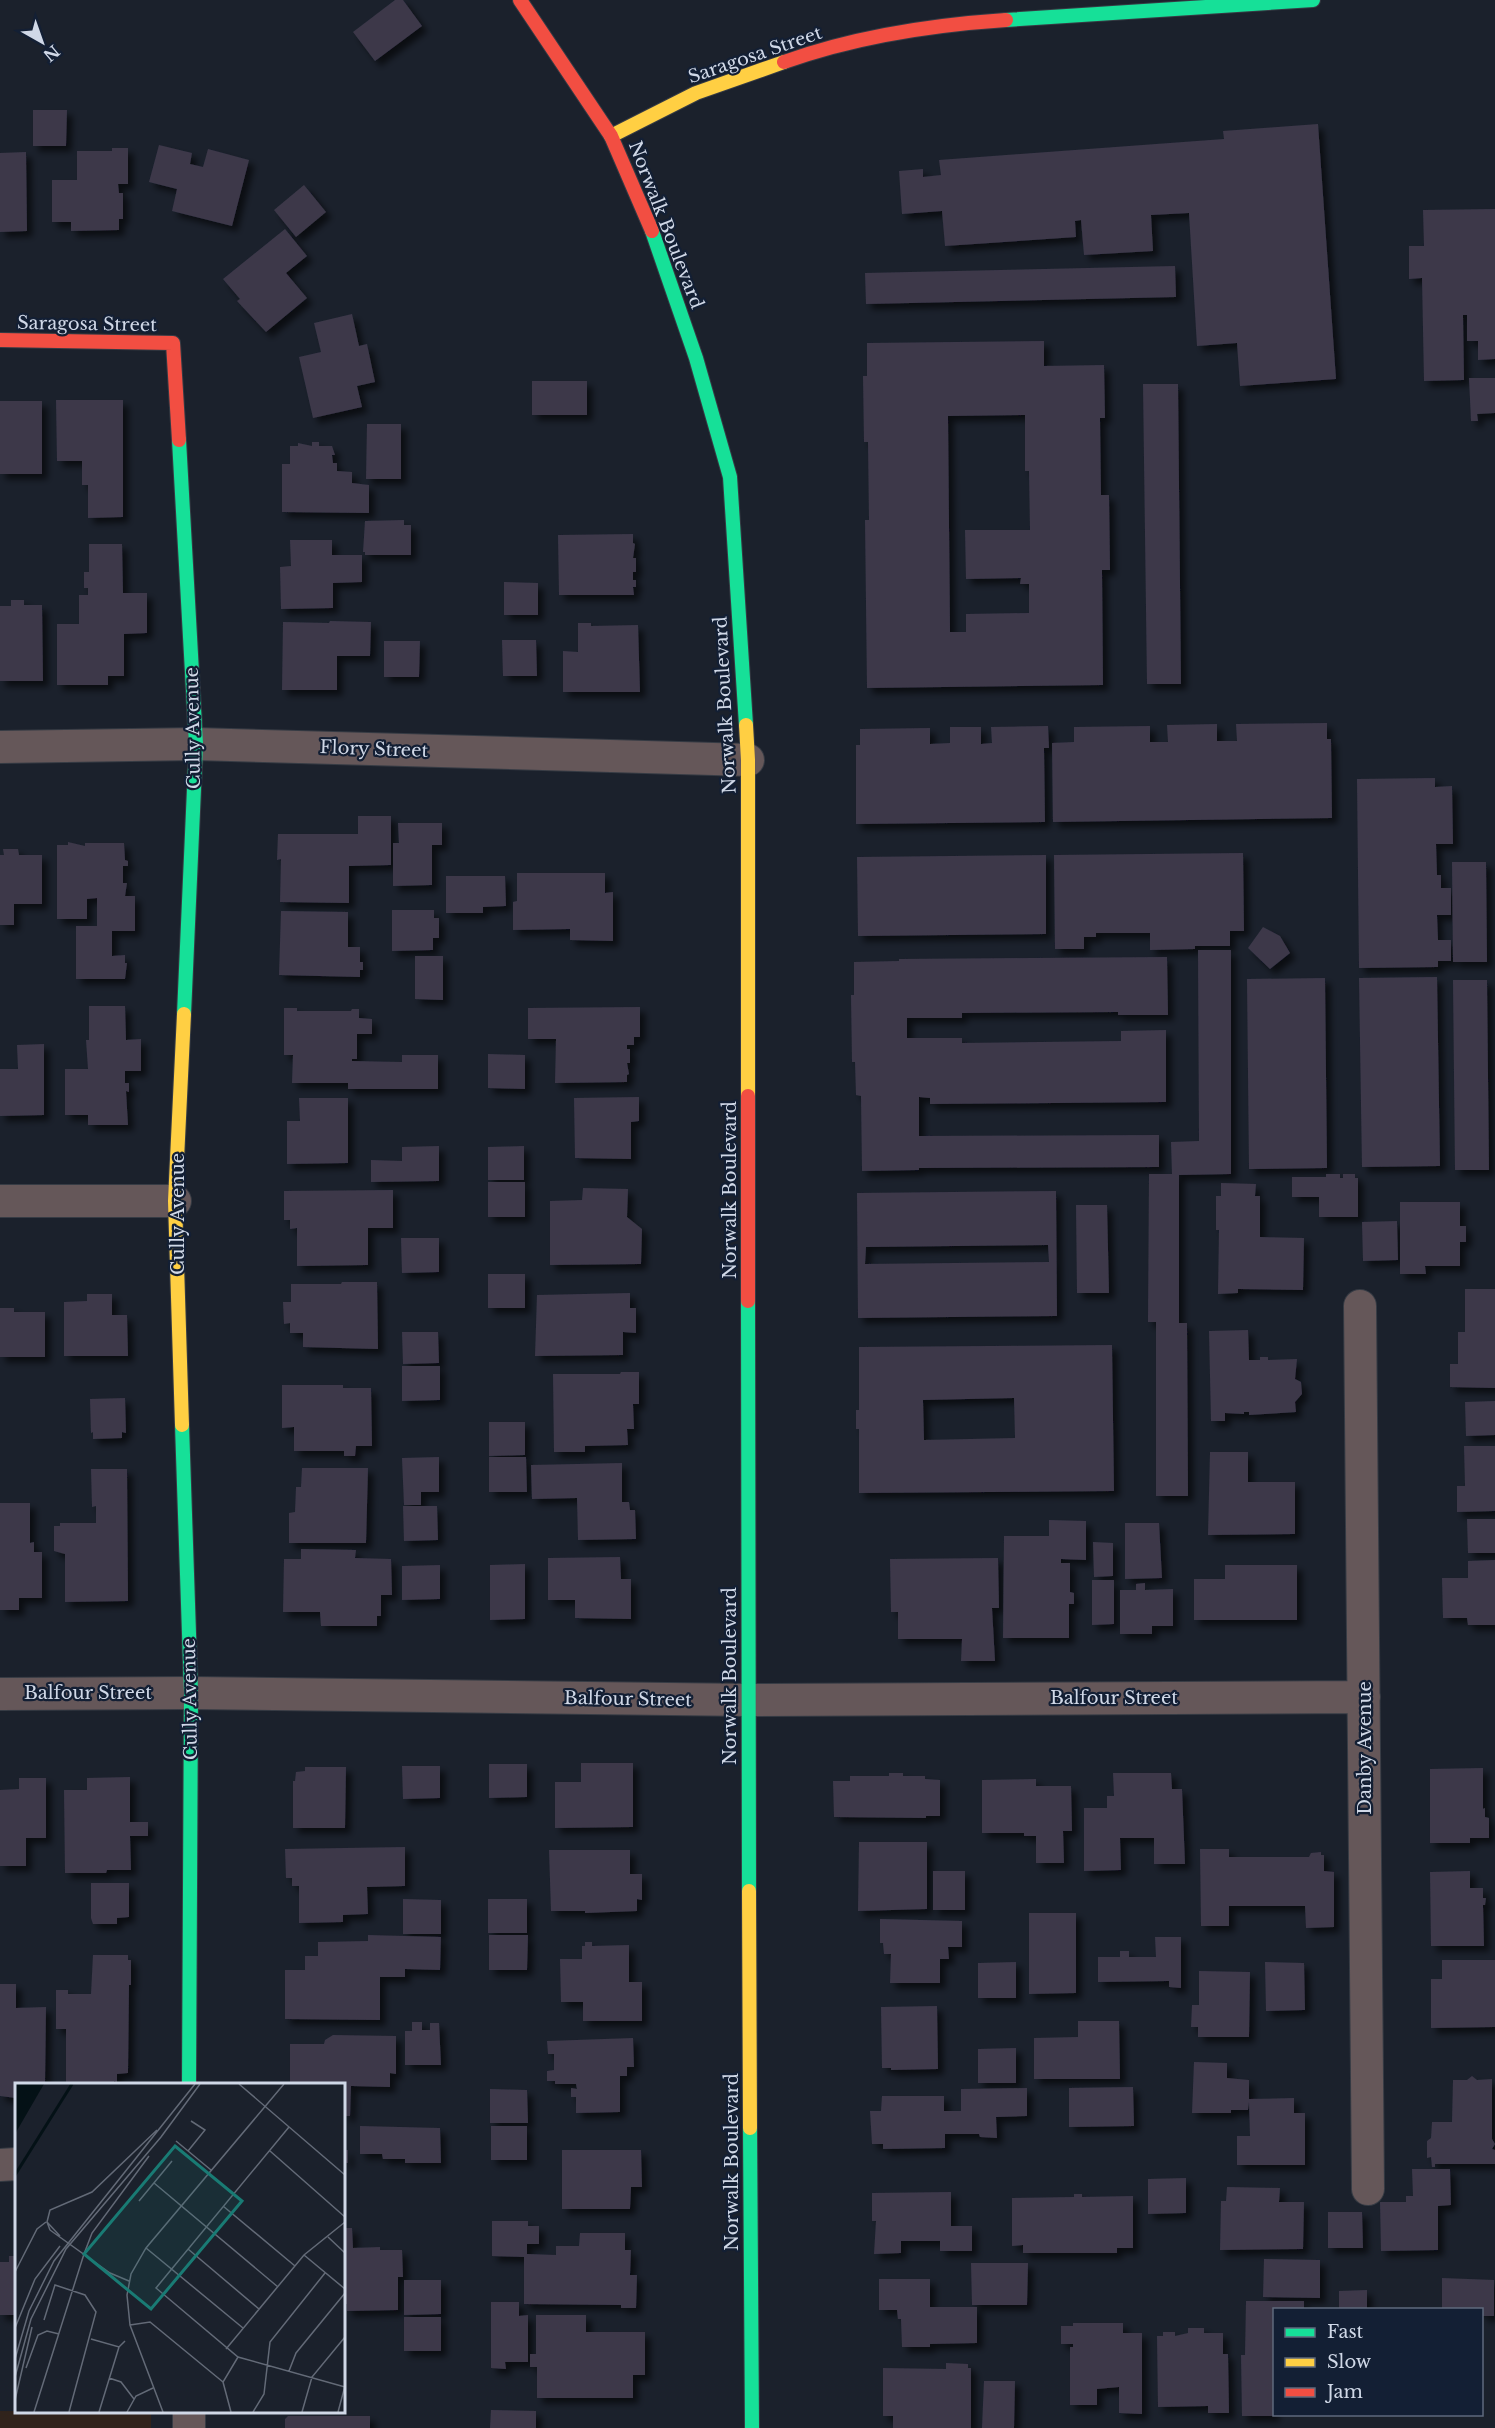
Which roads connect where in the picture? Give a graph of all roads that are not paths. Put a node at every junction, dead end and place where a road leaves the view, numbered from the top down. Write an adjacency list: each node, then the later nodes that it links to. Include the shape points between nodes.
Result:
1 (520, 0): 3 (main road, Norwalk Boulevard)
2 (1313, 0): 3 (main road, Saragosa Street, via 948,24 818,50 696,93)
3 (611, 136): 8 (main road, Norwalk Boulevard, via 656,240 696,358 730,477)
4 (0, 340): 5 (main road, Saragosa Street)
5 (173, 344): 6 (main road, Cully Avenue)
6 (196, 744): 7 (street, Flory Street); 8 (street, Flory Street); 10 (main road, Cully Avenue)
7 (0, 747)
8 (748, 760): 15 (main road, Norwalk Boulevard)
9 (0, 1201): 10 (street)
10 (175, 1201): 12 (main road, Cully Avenue)
11 (1360, 1306): 14 (street, Danby Avenue)
12 (191, 1693): 13 (street, Balfour Street); 15 (street, Balfour Street); 16 (main road, Cully Avenue)
13 (0, 1694)
14 (1364, 1697): 15 (street, Balfour Street); 17 (street, Danby Avenue)
15 (748, 1700): 18 (main road, Norwalk Boulevard)
16 (189, 2083)
17 (1368, 2189)
18 (752, 2428)

